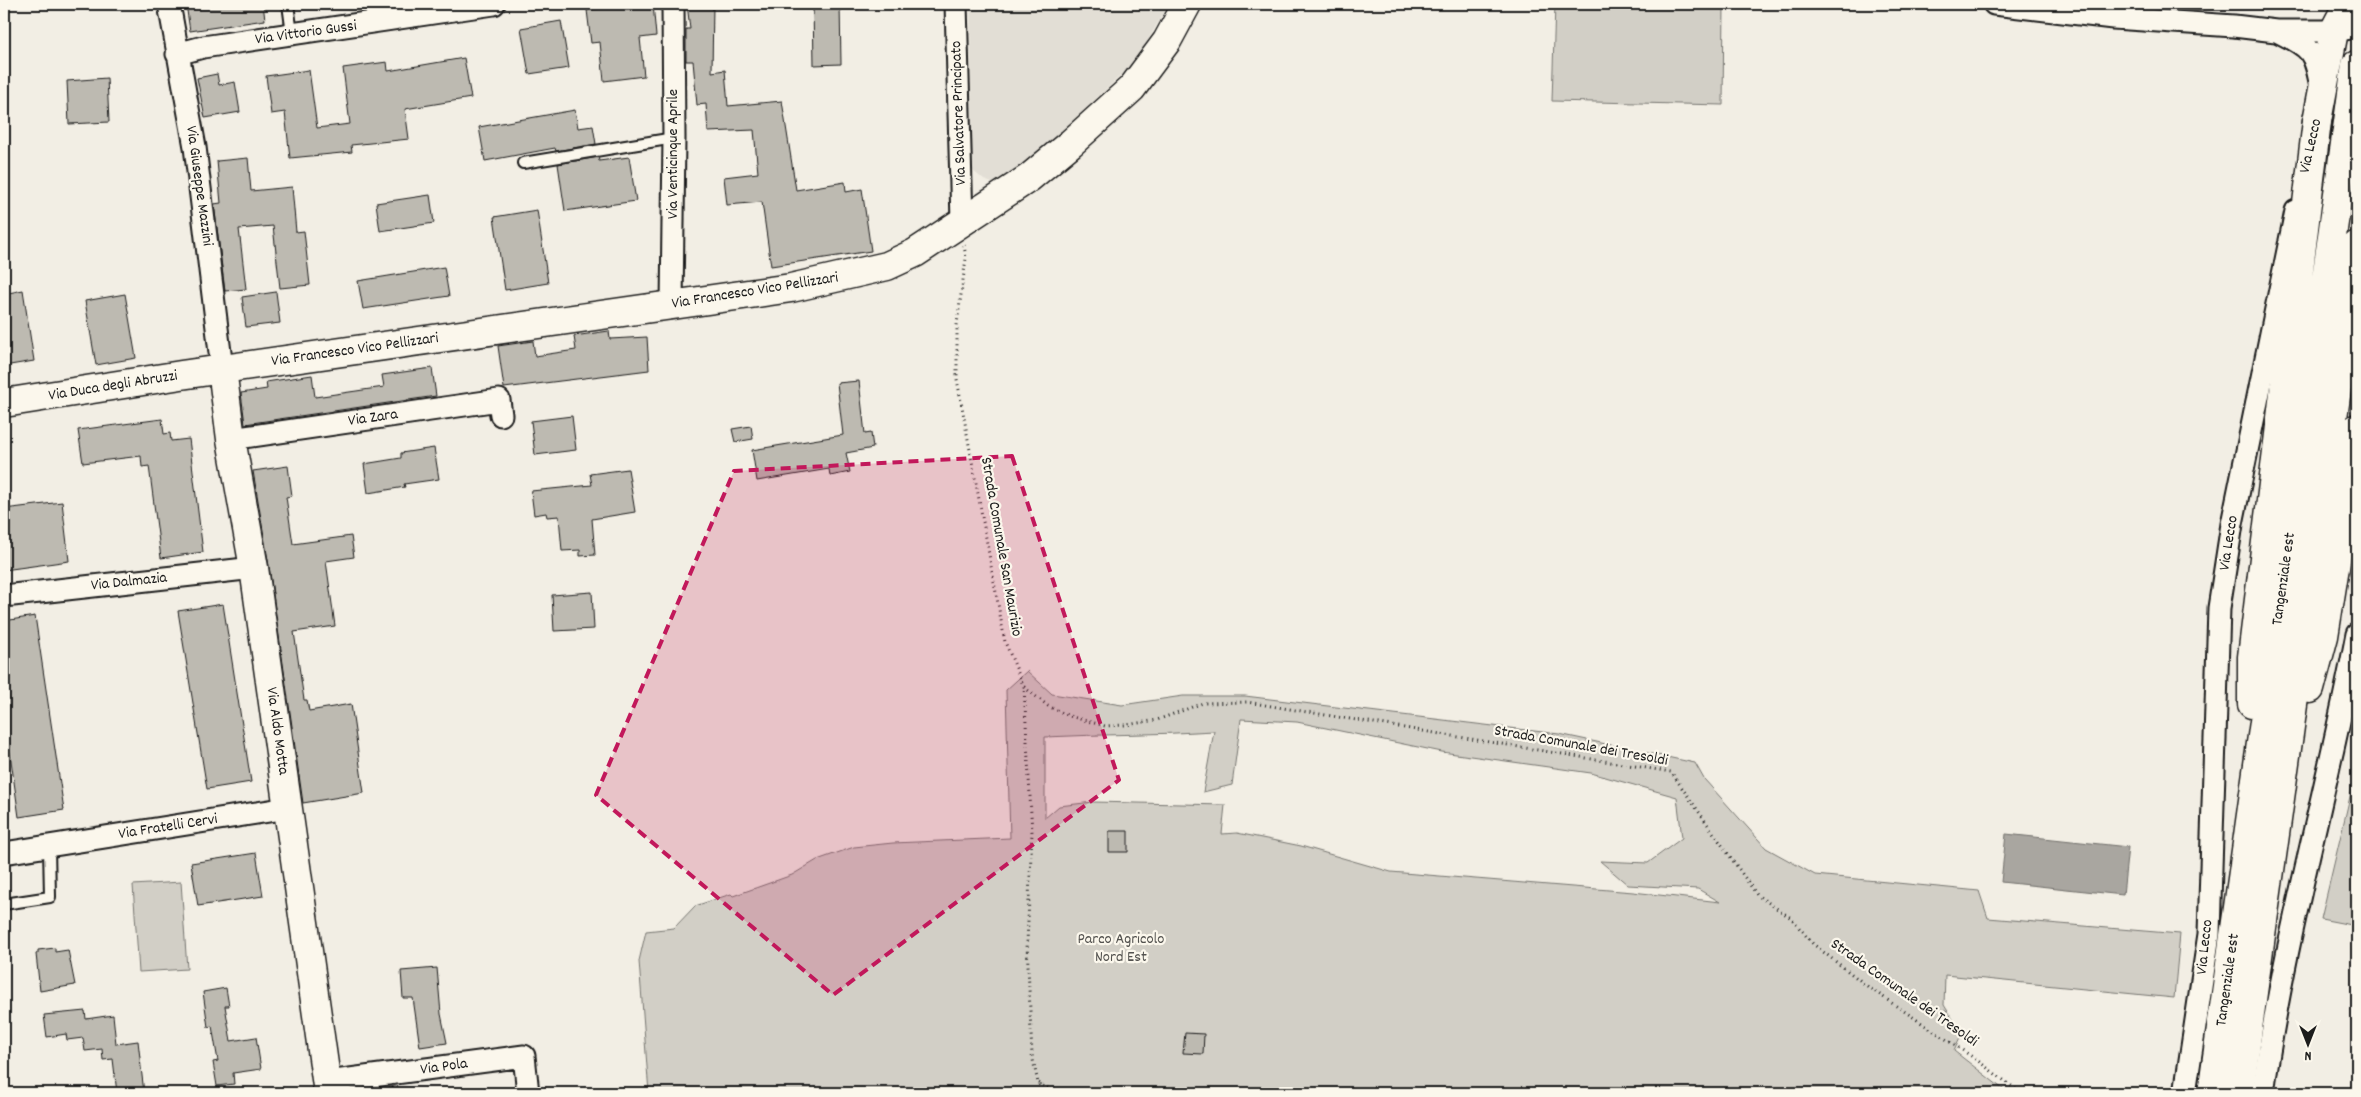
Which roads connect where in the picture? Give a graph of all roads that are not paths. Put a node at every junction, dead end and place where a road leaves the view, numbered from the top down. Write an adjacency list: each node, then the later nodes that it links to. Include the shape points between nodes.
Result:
1 (169, 4): 13 (street, Via Giuseppe Mazzini)
2 (288, 4): 12 (lane)
3 (494, 4): 9 (street, Via Vittorio Gussi)
4 (673, 4): 17 (street, Via Venticinque Aprile)
5 (956, 4): 19 (street, Via Salvatore Principato)
6 (1187, 4): 19 (main road, Via Francesco Vico Pellizzari, via 1167,41 1132,88 1029,178)
7 (1994, 4): 11 (street, via 2113,18)
8 (2346, 4): 10 (main road, Via Lecco); 11 (street, via 2316,21)
9 (374, 14): 12 (street, Via Vittorio Gussi)
10 (2345, 29): 11 (street); 15 (main road, Via Lecco)
11 (2276, 31): 15 (street, via 2310,51 2316,61)
12 (292, 34): 13 (street, Via Vittorio Gussi)
13 (177, 54): 22 (street, Via Giuseppe Mazzini, via 195,147)
14 (2356, 65): 31 (main road, Tangenziale est)
15 (2322, 95): 16 (main road, Via Lecco)
16 (2317, 121): 31 (main road, via 2252,657); 38 (street, Via Lecco, via 2286,252 2232,524 2219,608 2209,934)
17 (674, 138): 18 (lane); 21 (street, Via Venticinque Aprile)
18 (523, 163)
19 (962, 222): 21 (main road, Via Francesco Vico Pellizzari, via 915,253 878,268 791,288)
20 (2357, 244): 30 (main road, Tangenziale est)
21 (672, 305): 22 (main road, Via Francesco Vico Pellizzari)
22 (222, 369): 23 (main road, Via Duca degli Abruzzi); 26 (main road, Via Aldo Motta)
23 (4, 402)
24 (501, 415): 26 (street, Via Zara, via 499,400)
25 (2357, 428): 30 (main road, via 2324,636)
26 (231, 439): 27 (main road, Via Aldo Motta)
27 (254, 568): 28 (street, Via Dalmazia); 32 (main road, Via Aldo Motta)
28 (4, 596)
29 (2357, 634): 41 (street, via 2298,899)
30 (2280, 799): 40 (main road, Tangenziale est)
31 (2253, 806): 39 (main road, Tangenziale est)
32 (288, 808): 33 (street, Via Fratelli Cervi); 36 (main road, Via Aldo Motta)
33 (49, 846): 34 (street, Via Fratelli Cervi); 35 (lane, via 50,897)
34 (4, 853)
35 (4, 904)
36 (327, 1088): 37 (street, Via Pola, via 524,1056)
37 (528, 1093)
38 (2185, 1093)
39 (2212, 1093)
40 (2239, 1093)
41 (2263, 1093)

